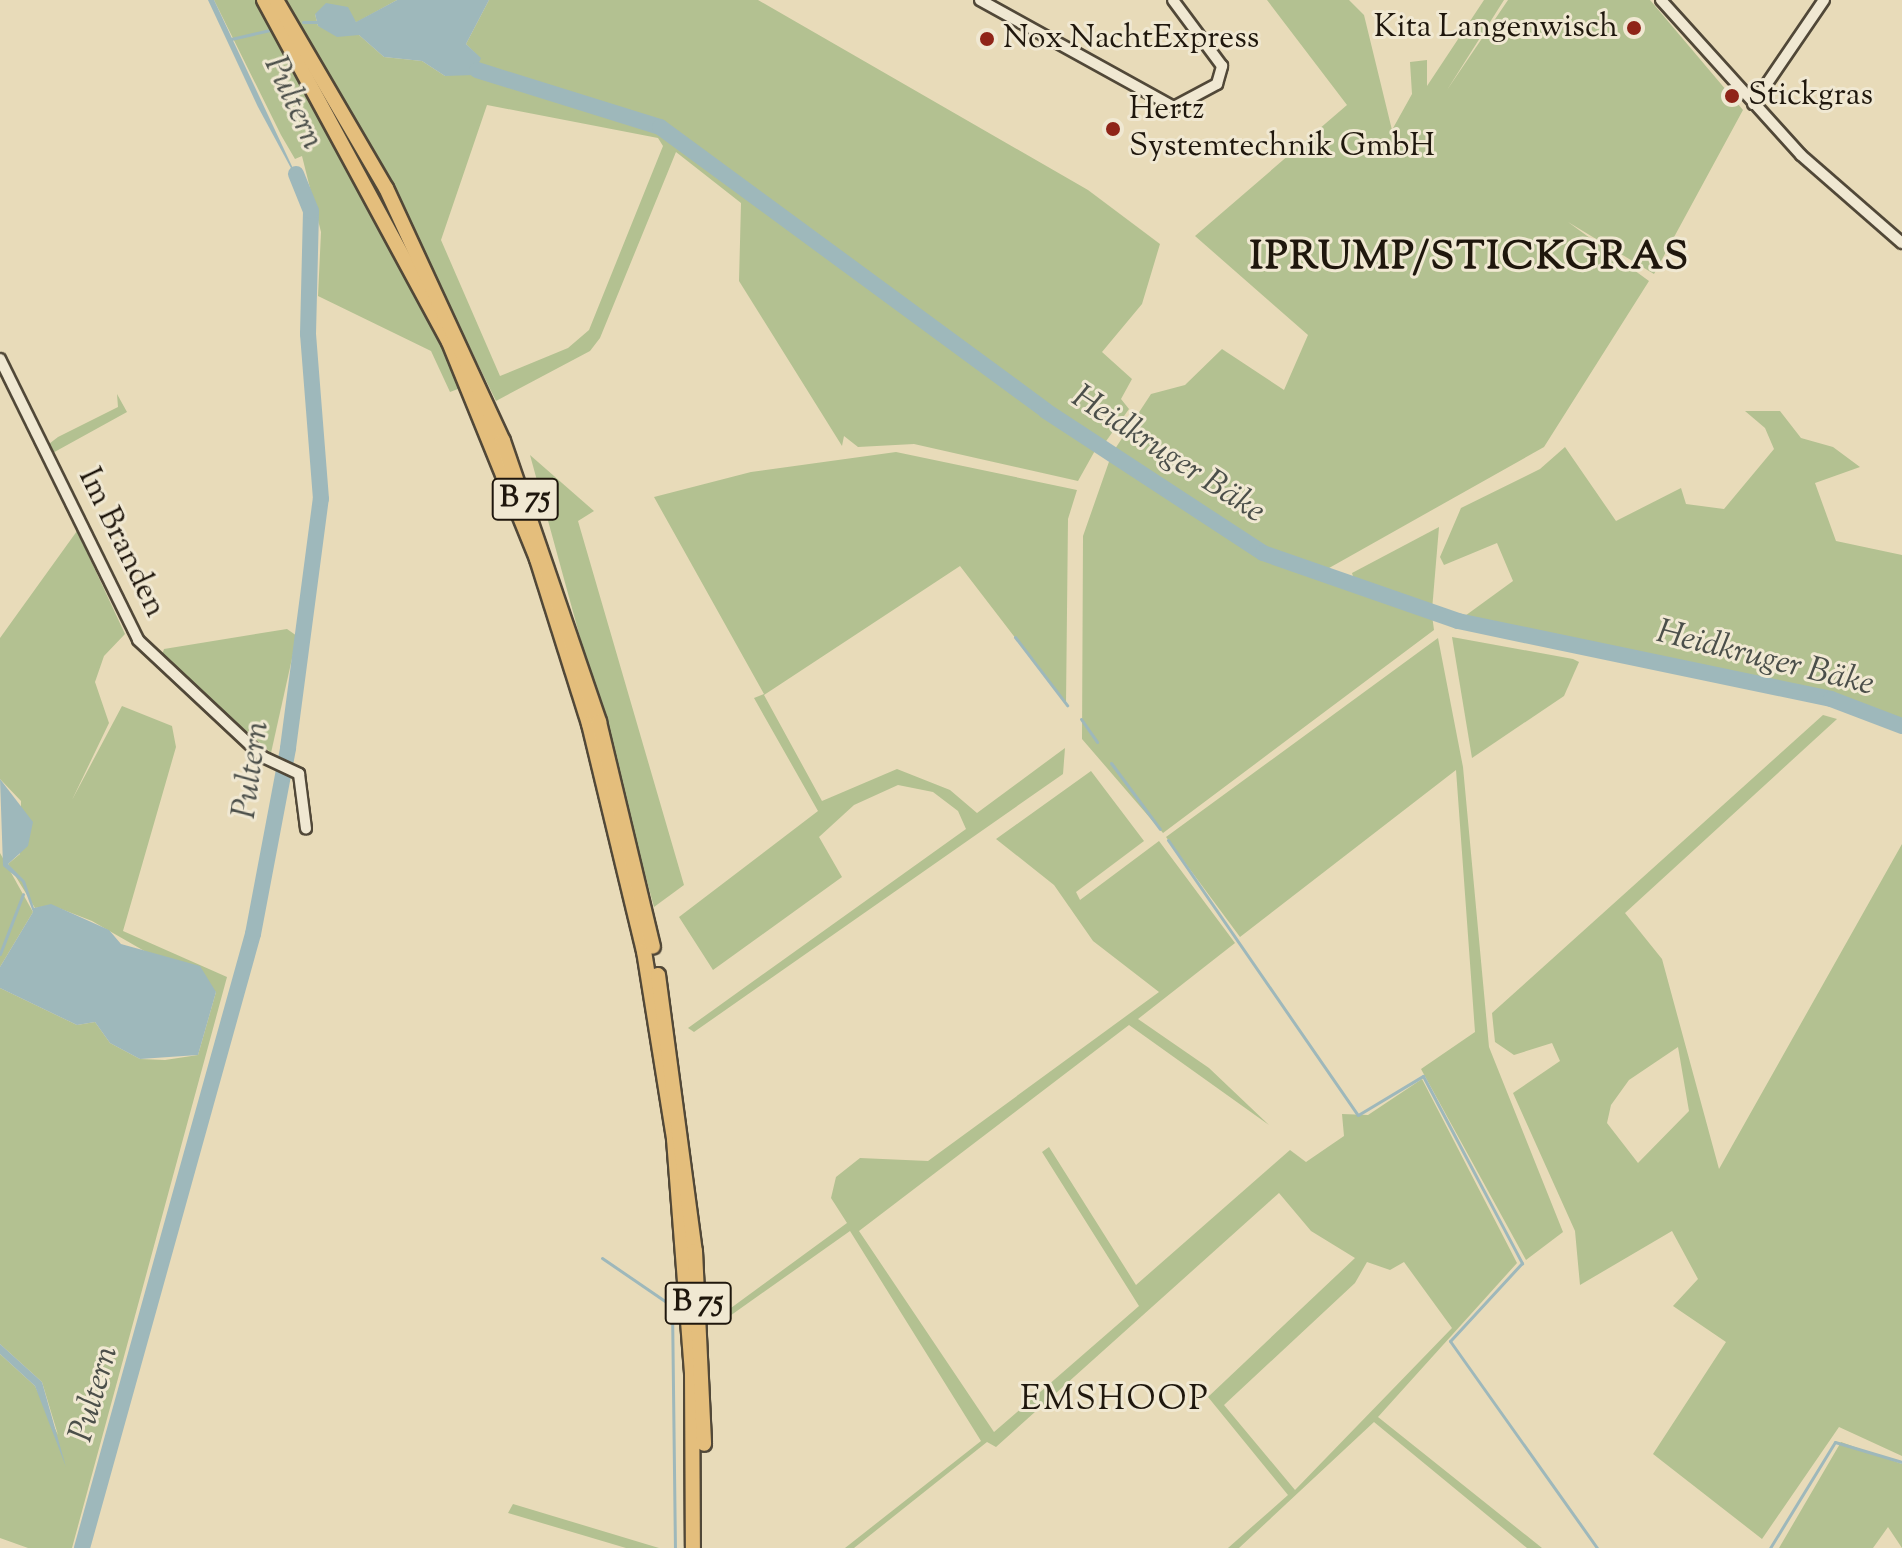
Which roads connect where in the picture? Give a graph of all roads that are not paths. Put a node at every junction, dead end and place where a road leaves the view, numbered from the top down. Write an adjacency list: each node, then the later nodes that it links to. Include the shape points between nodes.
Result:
1 (264, 0): 11 (highway, B 75, via 449,342 522,518 589,724 644,951 674,1139 692,1373)
2 (276, 0): 12 (highway, B 75, via 439,295 536,527 599,722 641,891 679,1097 700,1334)
3 (980, 0): 4 (street, via 1174,107 1217,84 1222,66)
4 (1173, 0)
5 (1661, 0): 7 (street)
6 (1824, 0): 7 (street)
7 (1753, 104): 8 (street)
8 (1902, 243)
9 (0, 359): 10 (street, Im Branden, via 138,640 303,783)
10 (306, 829)
11 (693, 1548)
12 (703, 1548)

